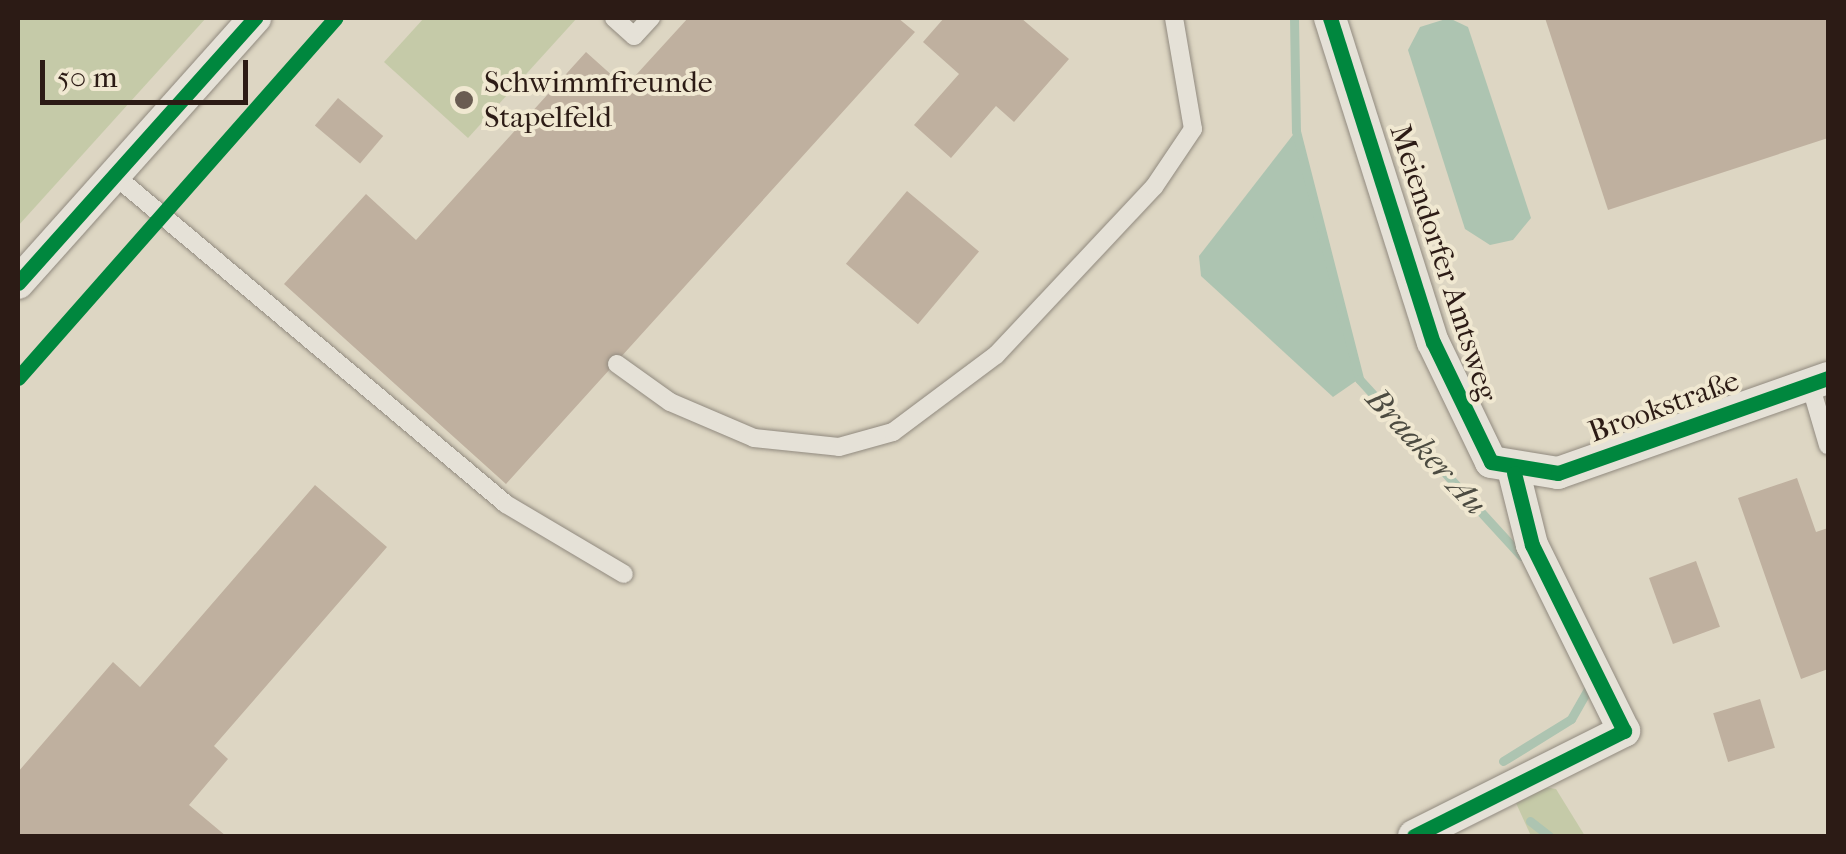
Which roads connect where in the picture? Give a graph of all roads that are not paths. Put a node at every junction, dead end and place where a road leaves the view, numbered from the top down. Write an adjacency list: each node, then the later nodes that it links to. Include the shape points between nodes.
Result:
1 (255, 18): 6 (street)
2 (614, 18): 3 (lane, via 634,36)
3 (651, 18)
4 (1174, 18): 8 (lane, via 1192,128 1154,188 996,355 892,432 839,447 754,438 670,402)
5 (1330, 18): 11 (street, Meiendorfer Amtsweg, via 1448,379 1476,446)
6 (114, 175): 7 (street); 12 (lane, via 506,504)
7 (18, 283)
8 (617, 364)
9 (1819, 381): 10 (lane); 11 (street, Brookstraße, via 1558,473)
10 (1828, 445)
11 (1514, 472): 13 (street, via 1532,545 1624,730)
12 (624, 574)
13 (1414, 836)

